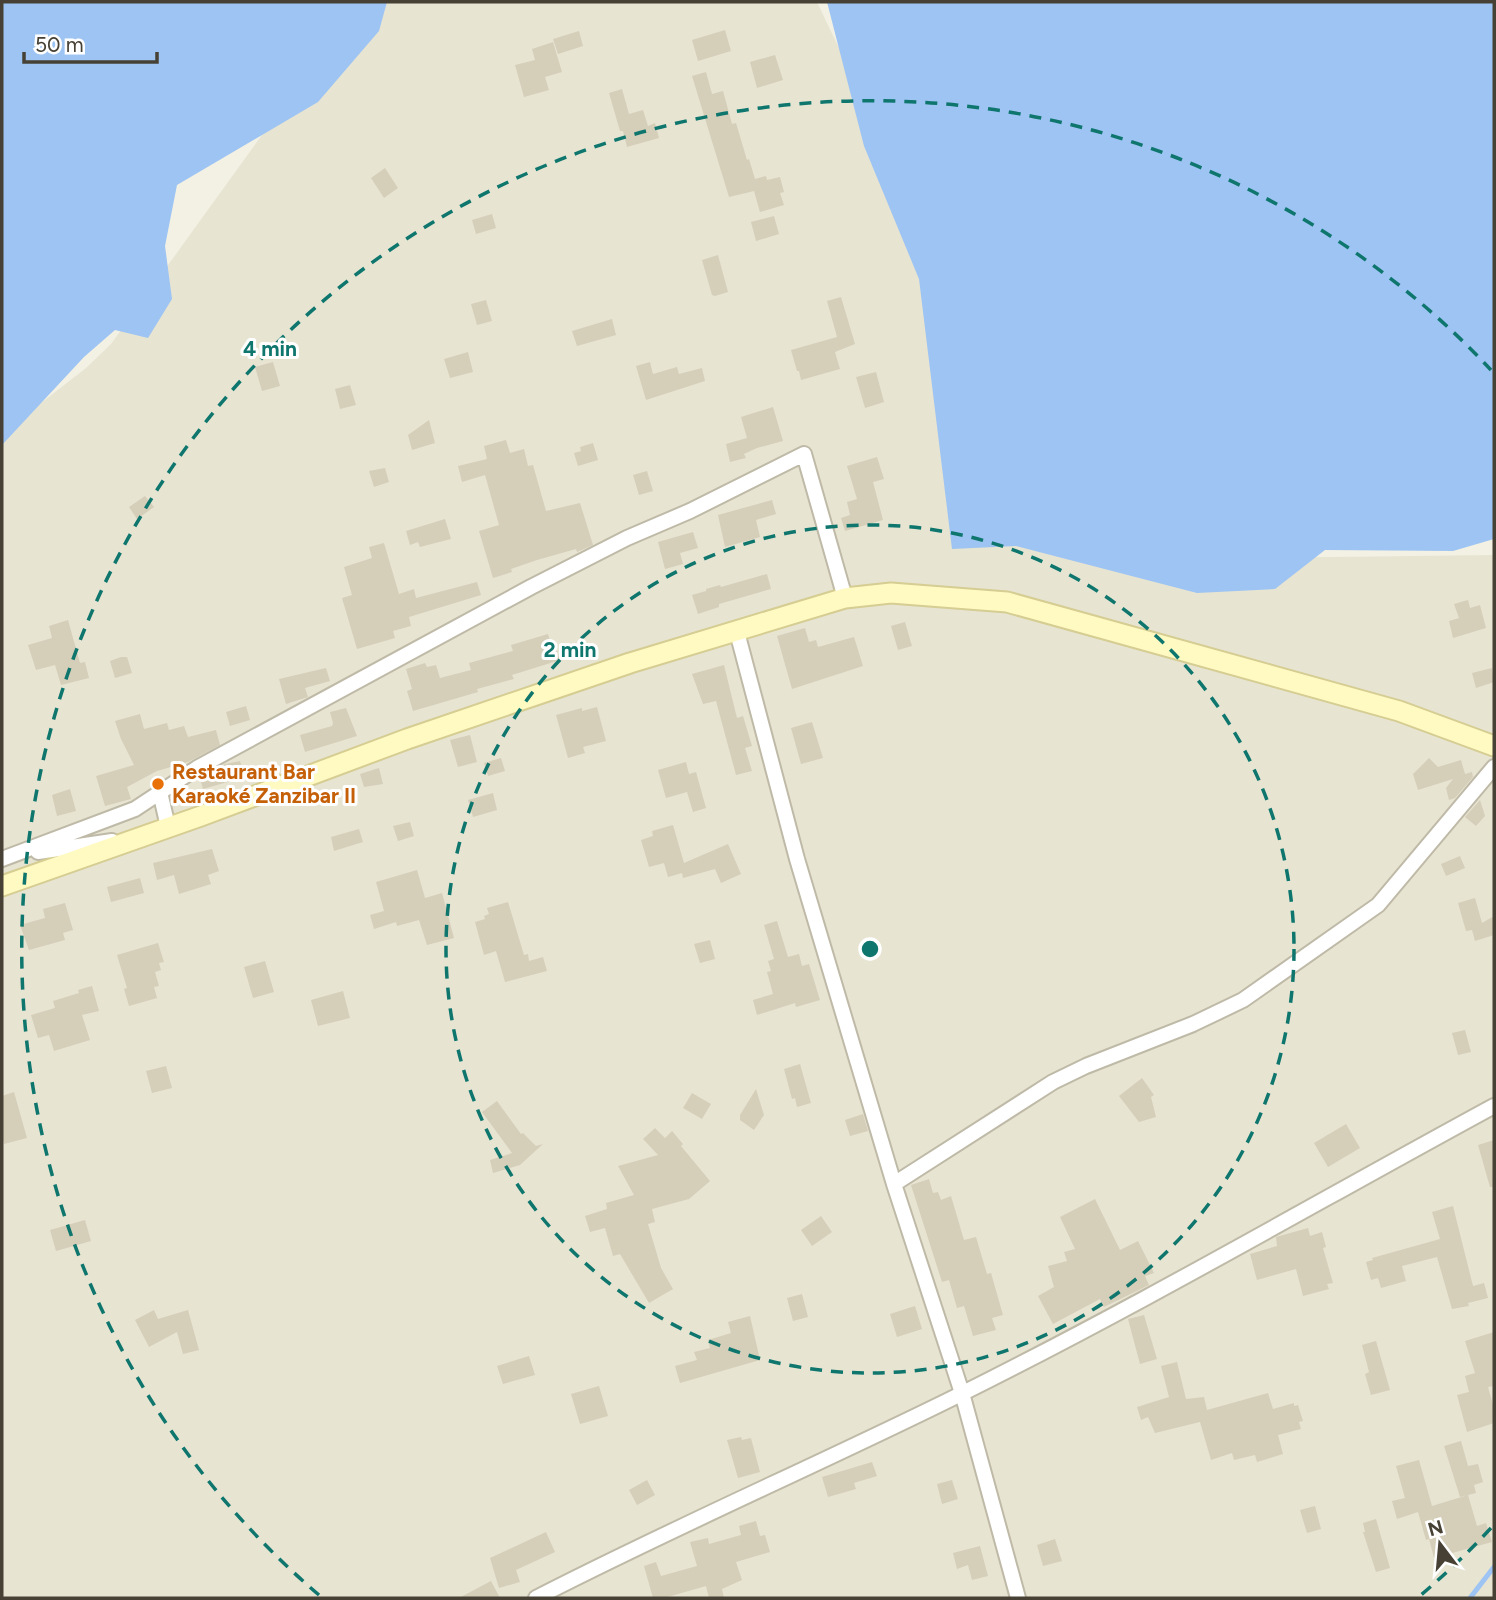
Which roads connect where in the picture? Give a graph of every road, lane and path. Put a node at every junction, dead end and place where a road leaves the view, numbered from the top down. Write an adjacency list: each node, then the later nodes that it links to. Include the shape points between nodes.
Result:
1 (845, 598): 2 (main road); 3 (main road, via 891,593 1007,602 1399,711); 5 (street, via 804,454 530,587)
2 (737, 632): 6 (main road, via 433,730); 11 (street, via 797,859)
3 (1494, 746)
4 (1494, 767): 11 (street, via 1380,904 1243,1000 1053,1082)
5 (160, 792): 6 (street); 8 (street, via 132,810)
6 (168, 827): 7 (main road)
7 (123, 842): 8 (street); 9 (main road)
8 (6, 858)
9 (2, 886)
10 (1494, 1106): 12 (street)
11 (894, 1184): 12 (street)
12 (962, 1393): 13 (street); 14 (street)
13 (536, 1598)
14 (1018, 1598)

